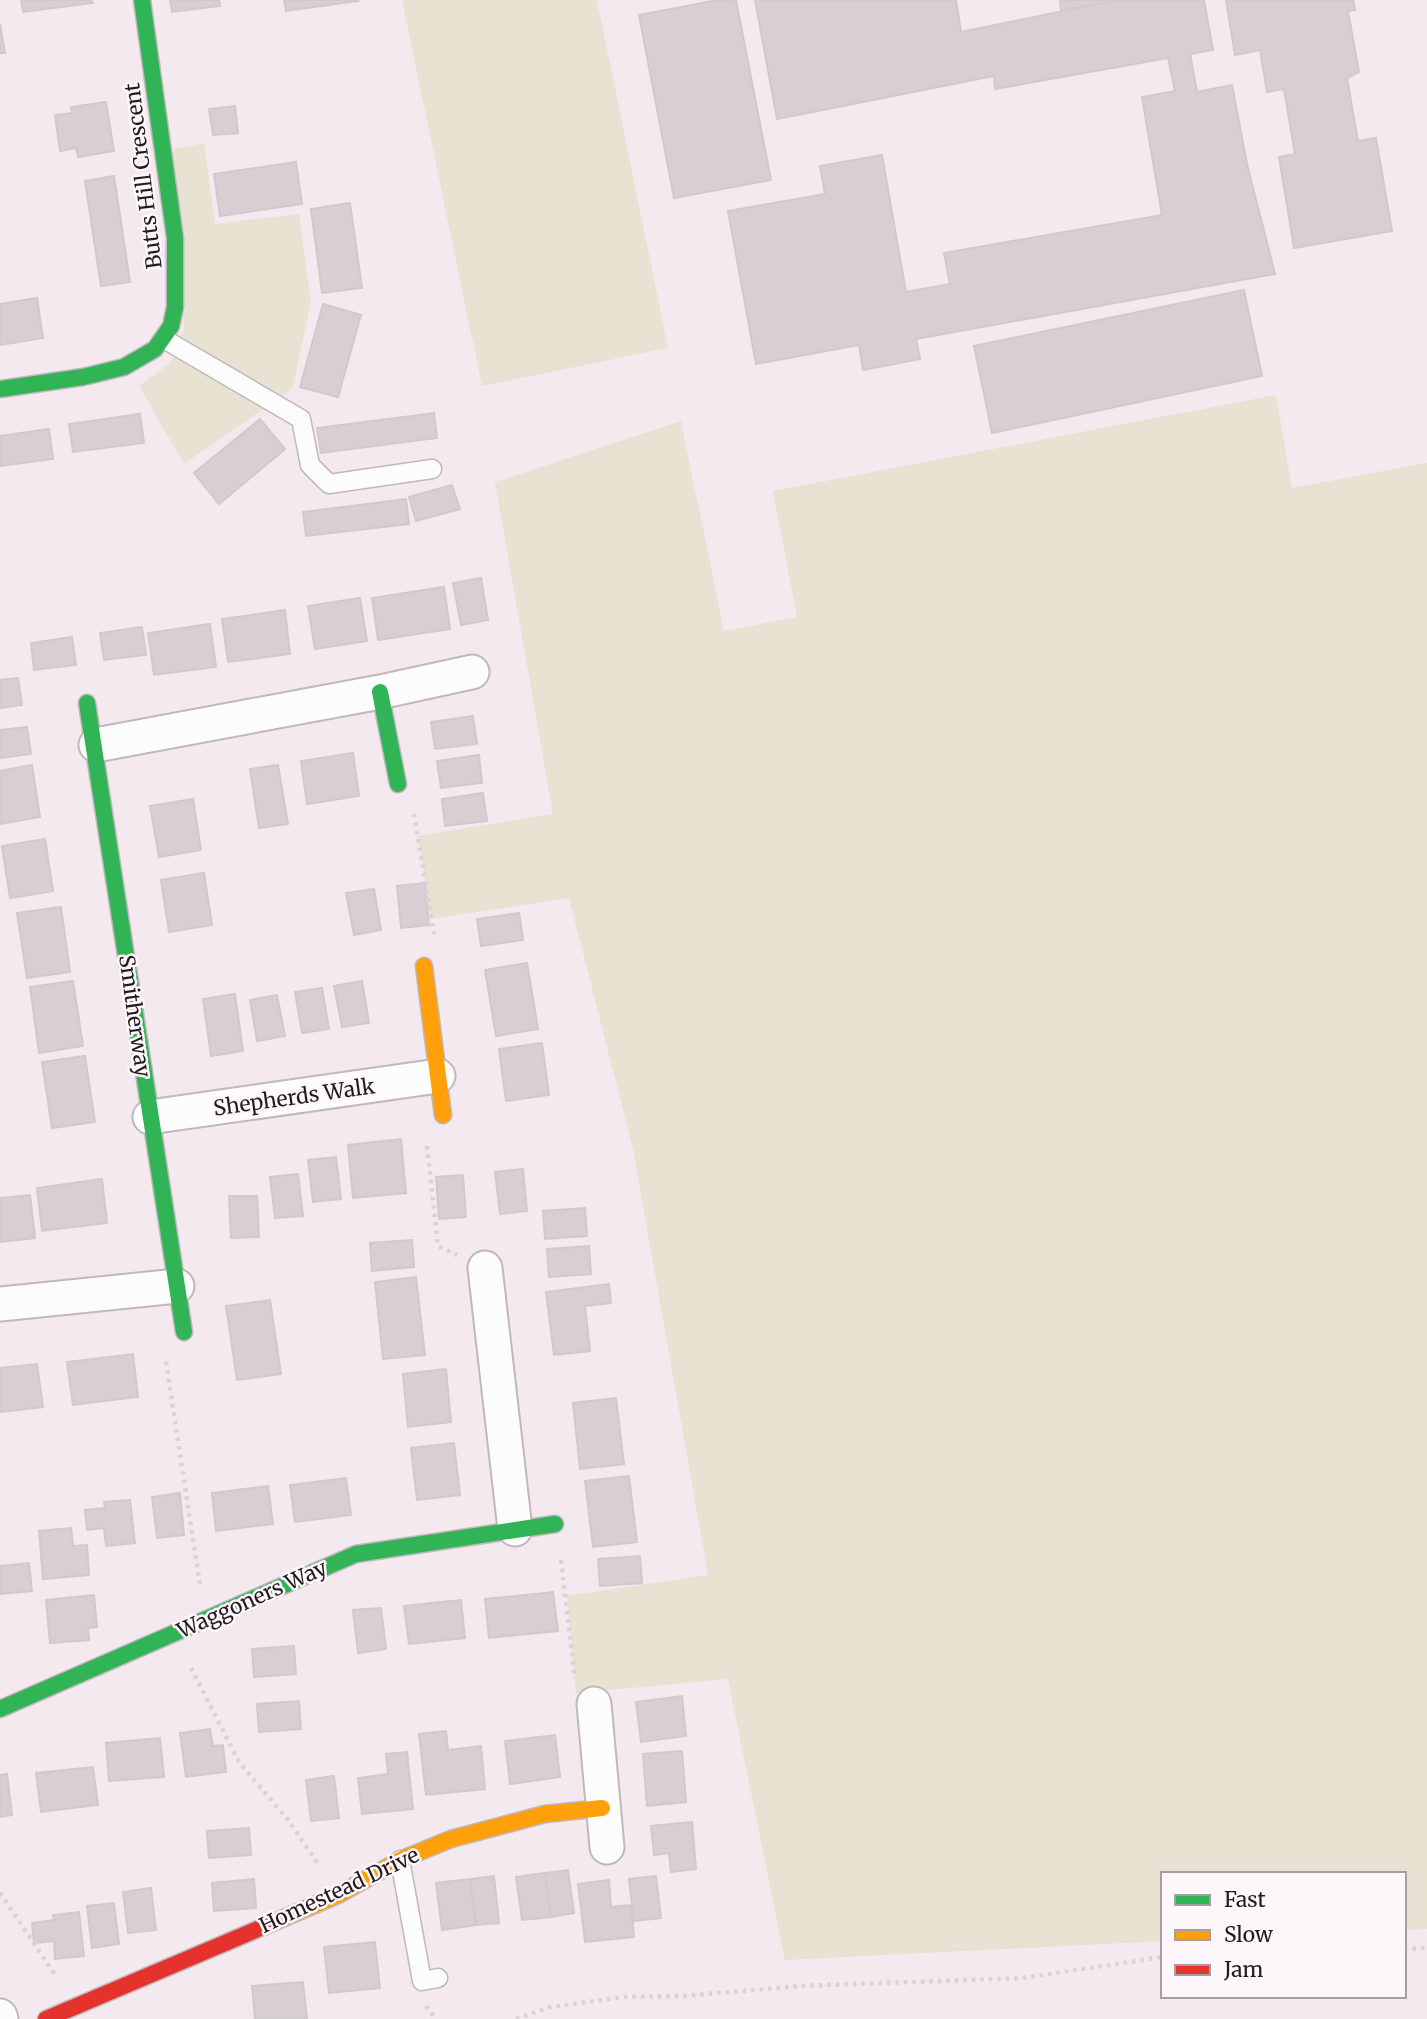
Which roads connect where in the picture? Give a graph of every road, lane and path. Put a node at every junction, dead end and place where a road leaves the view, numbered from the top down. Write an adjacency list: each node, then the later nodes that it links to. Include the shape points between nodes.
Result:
1 (142, 0): 2 (street, Butts Hill Crescent, via 175,238 175,307)
2 (164, 339): 3 (street, via 124,367); 4 (lane, via 301,419 310,465 329,484)
3 (0, 389)
4 (432, 469)
5 (472, 672): 6 (street)
6 (380, 692): 8 (street); 9 (street)
7 (87, 703): 8 (street, Smitherway)
8 (96, 745): 13 (street, Smitherway)
9 (398, 784): 10 (path, via 405,806 416,819 435,942 432,958)
10 (424, 966): 11 (street)
11 (438, 1076): 12 (street); 13 (street, Shepherds Walk)
12 (443, 1115)
13 (150, 1117): 16 (street, Smitherway)
14 (426, 1135): 15 (path, via 438,1246)
15 (485, 1268): 21 (street)
16 (177, 1286): 17 (street); 18 (street, Smitherway)
17 (0, 1304)
18 (184, 1332)
19 (165, 1356): 22 (path)
20 (555, 1524): 21 (street, Waggoners Way); 24 (path)
21 (514, 1529): 22 (street, Waggoners Way, via 356,1554)
22 (206, 1620): 23 (street, Waggoners Way)
23 (174, 1635): 25 (street, Waggoners Way); 30 (path, via 239,1762 293,1826)
24 (585, 1699): 26 (street)
25 (0, 1709)
26 (602, 1808): 27 (street); 28 (street, Homestead Drive, via 545,1814 451,1839)
27 (607, 1847)
28 (400, 1860): 30 (street, Homestead Drive); 34 (lane, via 422,1981)
29 (0, 1894): 35 (path)
30 (338, 1895): 35 (street, Homestead Drive)
31 (1427, 1948): 32 (path)
32 (1406, 1949)
33 (1161, 1957): 37 (path, via 1021,1978 624,1997 551,2007)
34 (438, 1979)
35 (77, 2006): 36 (street, Homestead Drive)
36 (46, 2019)
37 (516, 2019)

